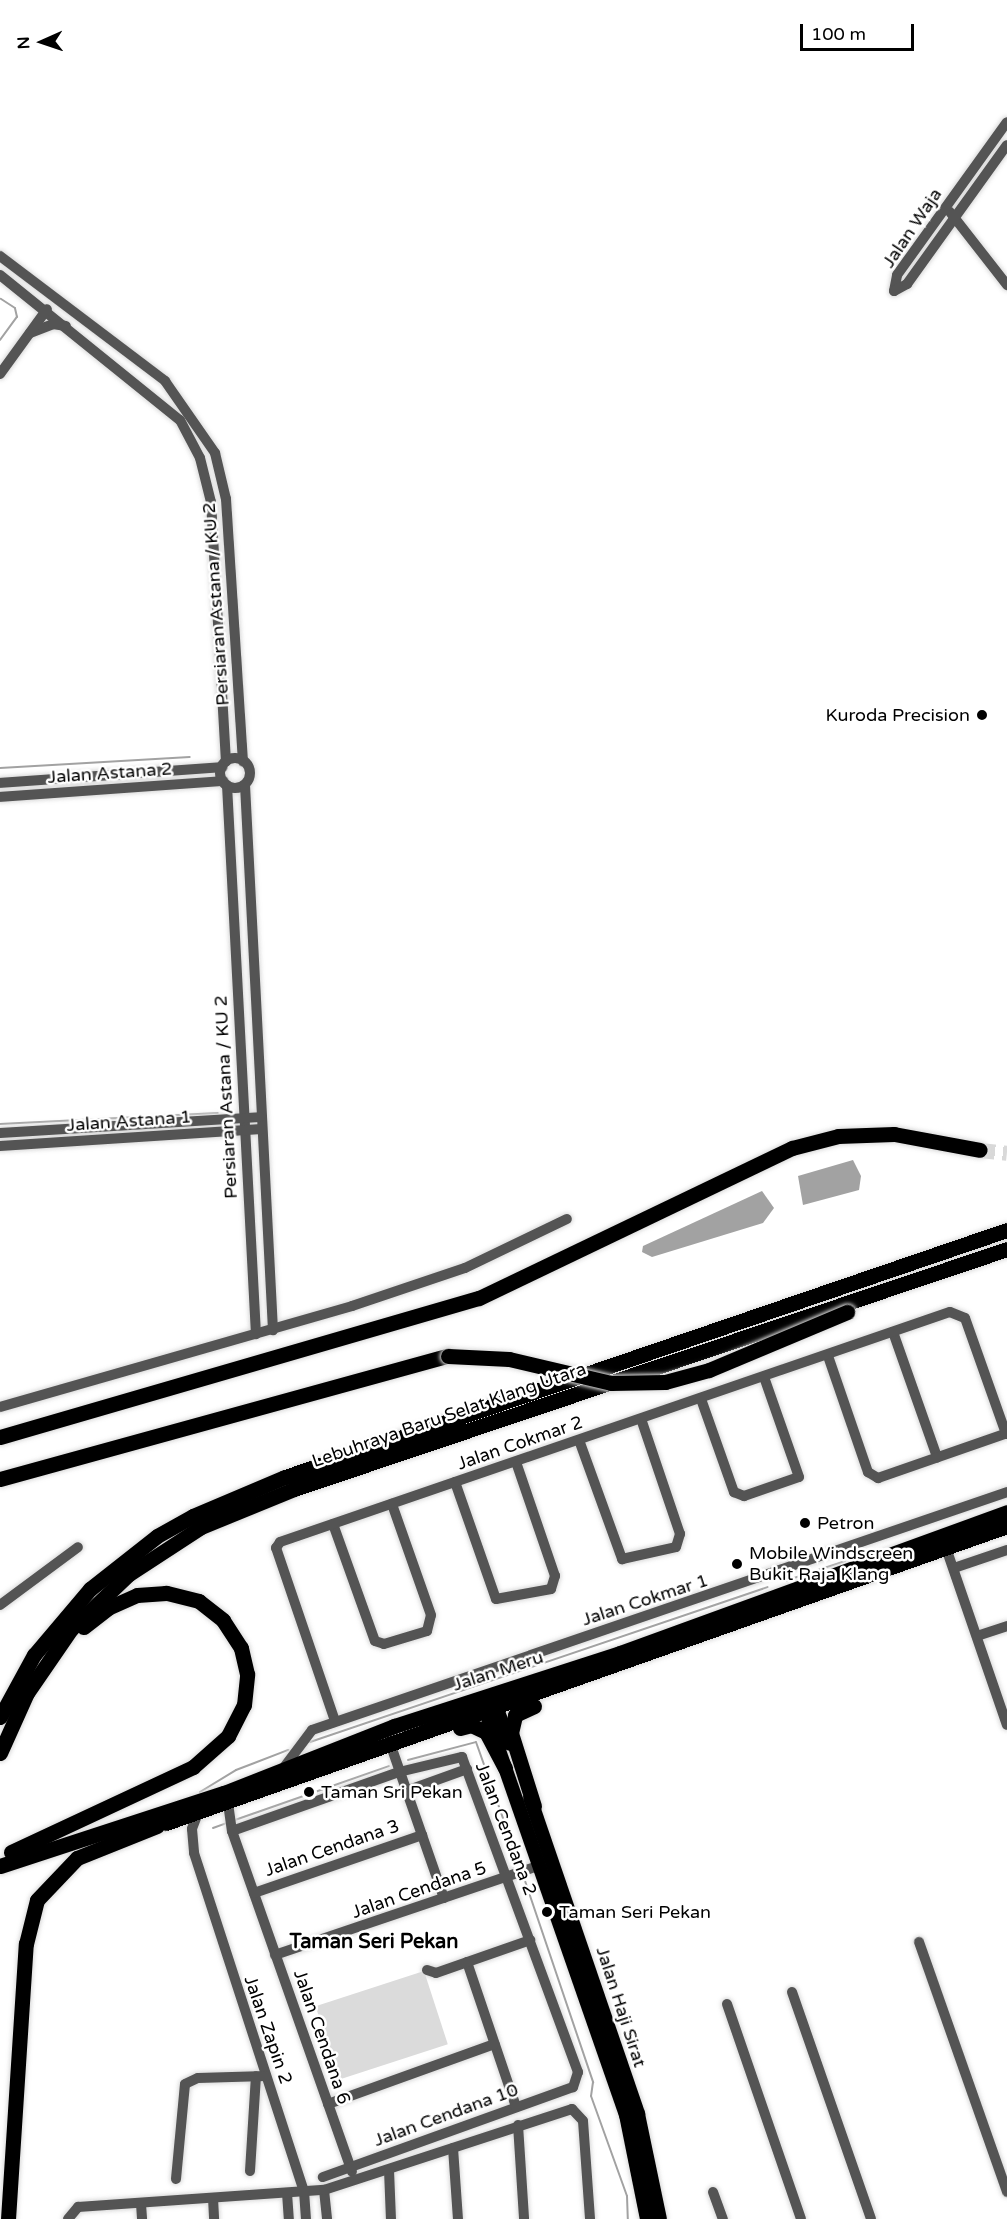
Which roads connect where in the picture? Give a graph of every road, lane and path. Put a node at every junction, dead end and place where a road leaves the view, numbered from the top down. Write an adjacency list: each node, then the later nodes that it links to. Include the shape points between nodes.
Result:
1 (1007, 122): 3 (street, Jalan Waja)
2 (1007, 145): 4 (street, Jalan Waja)
3 (945, 208): 4 (street); 4 (street, Jalan Waja, via 897,275 894,291 908,284)
4 (955, 217): 7 (street)
5 (0, 258): 9 (street, via 45,297); 12 (street, Persiaran Astana / KU 2)
6 (0, 275): 8 (street, Persiaran Astana / KU 2)
7 (1007, 285)
8 (30, 296): 9 (street, Persiaran Astana / KU 2); 11 (street, via 34,320)
9 (47, 309): 10 (street, Persiaran Astana / KU 2); 11 (street); 12 (street, via 66,310)
10 (71, 328): 11 (street, via 53,324); 15 (street, Persiaran Astana / KU 2, via 180,420 200,458 211,502)
11 (29, 333): 13 (street)
12 (138, 360): 14 (street, Persiaran Astana / KU 2, via 193,415 215,453 226,499)
13 (0, 374)
14 (243, 761): 15 (street, Jalan Astana 2); 18 (street, Persiaran Astana / KU 2, via 250,772)
15 (224, 764): 16 (street, Jalan Astana 2); 17 (street, Persiaran Astana / KU 2)
16 (1, 783)
17 (225, 783): 18 (street, Jalan Astana 2); 19 (street, Jalan Astana 2); 21 (street, Persiaran Astana / KU 2)
18 (245, 785): 20 (street, Persiaran Astana / KU 2)
19 (0, 797)
20 (260, 1117): 21 (street, Jalan Astana 1); 22 (street, Persiaran Astana / KU 2)
21 (243, 1118): 23 (street, Persiaran Astana / KU 2); 24 (street, Jalan Astana 1)
22 (261, 1129): 23 (street, Jalan Astana 1); 31 (street, Persiaran Astana / KU 2)
23 (244, 1130): 25 (street, Jalan Astana 1); 33 (street, Persiaran Astana / KU 2)
24 (0, 1133)
25 (0, 1146)
26 (980, 1150): 40 (highway, via 894,1134 838,1136 792,1148 478,1298)
27 (567, 1219): 31 (street, via 465,1268)
28 (1007, 1230): 64 (highway, Lebuhraya Baru Selat Klang Utara, via 238,1495 157,1536 121,1561 60,1621)
29 (1007, 1249): 30 (highway, Lebuhraya Baru Selat Klang Utara)
30 (908, 1283): 44 (highway, bridge, via 893,1295 709,1370 665,1382 610,1383 509,1359 448,1356); 64 (highway, Lebuhraya Baru Selat Klang Utara, via 306,1485 201,1527 99,1599)
31 (273, 1330): 33 (street)
32 (893, 1332): 34 (street, Jalan Cokmar 2); 39 (street, Jalan Cokmar 2, via 950,1312 965,1318); 42 (street)
33 (256, 1334): 37 (street)
34 (828, 1356): 35 (street, Jalan Cokmar 2); 42 (street, via 868,1472 878,1478)
35 (764, 1377): 36 (street, Jalan Cokmar 2); 36 (street, via 799,1477 744,1496 734,1492)
36 (700, 1399): 38 (street, Jalan Cokmar 2)
37 (0, 1407)
38 (640, 1419): 41 (street, Jalan Cokmar 2); 41 (street, via 680,1534 676,1547 631,1561 619,1554)
39 (1006, 1433): 42 (street)
40 (0, 1437)
41 (579, 1440): 43 (street, Jalan Cokmar 2)
42 (937, 1457)
43 (516, 1462): 45 (street, Jalan Cokmar 2); 45 (street, via 555,1576 551,1589 505,1602 492,1595)
44 (0, 1479)
45 (455, 1482): 47 (street, Jalan Cokmar 2)
46 (1007, 1492): 52 (street, Jalan Cokmar 1)
47 (392, 1504): 49 (street, Jalan Cokmar 2); 49 (street, via 430,1615 427,1630 384,1644 372,1635)
48 (1007, 1512): 56 (highway, Jalan Meru)
49 (333, 1524): 68 (street, Jalan Cokmar 2, via 276,1548)
50 (1005, 1527): 53 (highway, Jalan Meru)
51 (78, 1547): 59 (street)
52 (848, 1548): 56 (street); 57 (street, Jalan Cokmar 1)
53 (946, 1548): 55 (street); 63 (highway, Jalan Meru)
54 (1007, 1550): 55 (street)
55 (954, 1568): 61 (street)
56 (856, 1569): 58 (highway, Jalan Meru)
57 (771, 1576): 58 (street); 68 (street, Jalan Cokmar 1)
58 (777, 1598): 62 (highway, Jalan Meru)
59 (0, 1605)
60 (1007, 1626): 61 (street)
61 (977, 1636): 65 (street)
62 (620, 1653): 66 (highway); 73 (highway, Jalan Meru, via 486,1694)
63 (636, 1660): 66 (highway, Jalan Meru); 79 (highway, via 512,1719 511,1733)
64 (19, 1692): 67 (highway, Lebuhraya Baru Selat Klang Utara); 72 (highway, Lebuhraya Baru Selat Klang Utara); 84 (highway, via 91,1621 123,1600 151,1593 183,1596 213,1610 234,1633 247,1674 237,1722 199,1762 110,1810)
65 (1003, 1701): 69 (street)
66 (491, 1709): 71 (highway, Jalan Meru); 73 (highway); 74 (main road, Jalan Haji Sirat); 79 (main road, Jalan Haji Sirat)
67 (0, 1717)
68 (335, 1721): 70 (street, Jalan Cokmar 1, via 312,1730)
69 (1007, 1725)
70 (299, 1744): 73 (street, via 302,1756); 78 (street, Jalan Cokmar 1, via 289,1764)
71 (396, 1745): 74 (highway, via 479,1727); 76 (street); 78 (highway, Jalan Meru)
72 (0, 1753)
73 (317, 1759): 78 (highway, Jalan Meru)
74 (505, 1768): 86 (main road, Jalan Haji Sirat)
75 (467, 1769): 76 (street, Jalan Cendana 2, via 462,1757); 77 (street); 88 (street, Jalan Cendana 2)
76 (399, 1772): 77 (street); 82 (street)
77 (406, 1791): 83 (street)
78 (226, 1798): 80 (highway, Jalan Meru); 82 (street, Jalan Cendana 6); 85 (highway, Jalan Meru)
79 (534, 1806): 130 (main road, Jalan Haji Sirat, via 638,2114)
80 (198, 1813): 81 (highway, Jalan Meru); 99 (street, Jalan Zapin 2, via 192,1829 194,1852)
81 (157, 1826): 87 (highway, Jalan Meru); 118 (highway, via 77,1858 37,1900 26,1944)
82 (230, 1826): 89 (street, Jalan Cendana 6)
83 (422, 1835): 89 (street, Jalan Cendana 3); 90 (street)
84 (0, 1857)
85 (0, 1866)
86 (533, 1868): 88 (street, Jalan Cendana 5); 129 (main road, Jalan Haji Sirat, via 626,2115)
87 (0, 1876)
88 (511, 1876): 90 (street, Jalan Cendana 5); 91 (street, Jalan Cendana 2)
89 (254, 1893): 93 (street, Jalan Cendana 6)
90 (444, 1898): 93 (street, Jalan Cendana 5)
91 (530, 1940): 94 (street); 100 (street, Jalan Cendana 2)
92 (920, 1942): 114 (street)
93 (275, 1955): 101 (street, Jalan Cendana 6)
94 (467, 1962): 95 (street, via 436,1973); 98 (street)
95 (427, 1970)
96 (792, 1992): 133 (street)
97 (727, 2004): 132 (street)
98 (495, 2044): 101 (street); 102 (street)
99 (261, 2076): 107 (street); 109 (street, via 198,2078 185,2084); 112 (street, Jalan Zapin 2)
100 (578, 2082): 102 (street, Jalan Cendana 10)
101 (328, 2104): 105 (street, Jalan Cendana 6)
102 (516, 2107): 105 (street, Jalan Cendana 10)
103 (518, 2125): 104 (street); 127 (street); 128 (street, via 572,2109 580,2113)
104 (453, 2148): 106 (street); 126 (street)
105 (349, 2166): 108 (street, Jalan Cendana 10); 110 (street, Jalan Cendana 6)
106 (389, 2170): 110 (street); 125 (street)
107 (250, 2171)
108 (323, 2177)
109 (176, 2179)
110 (355, 2180): 111 (street)
111 (324, 2190): 112 (street); 124 (street)
112 (304, 2191): 115 (street); 123 (street, Jalan Zapin 2)
113 (713, 2192): 131 (street)
114 (1007, 2192)
115 (287, 2193): 116 (street); 122 (street)
116 (213, 2198): 117 (street); 121 (street)
117 (141, 2204): 119 (street, via 78,2207); 120 (street)
118 (8, 2219)
119 (68, 2219)
120 (142, 2219)
121 (214, 2219)
122 (288, 2219)
123 (306, 2219)
124 (327, 2219)
125 (391, 2219)
126 (458, 2219)
127 (524, 2219)
128 (590, 2219)
129 (647, 2219)
130 (660, 2219)
131 (723, 2219)
132 (801, 2219)
133 (872, 2219)

